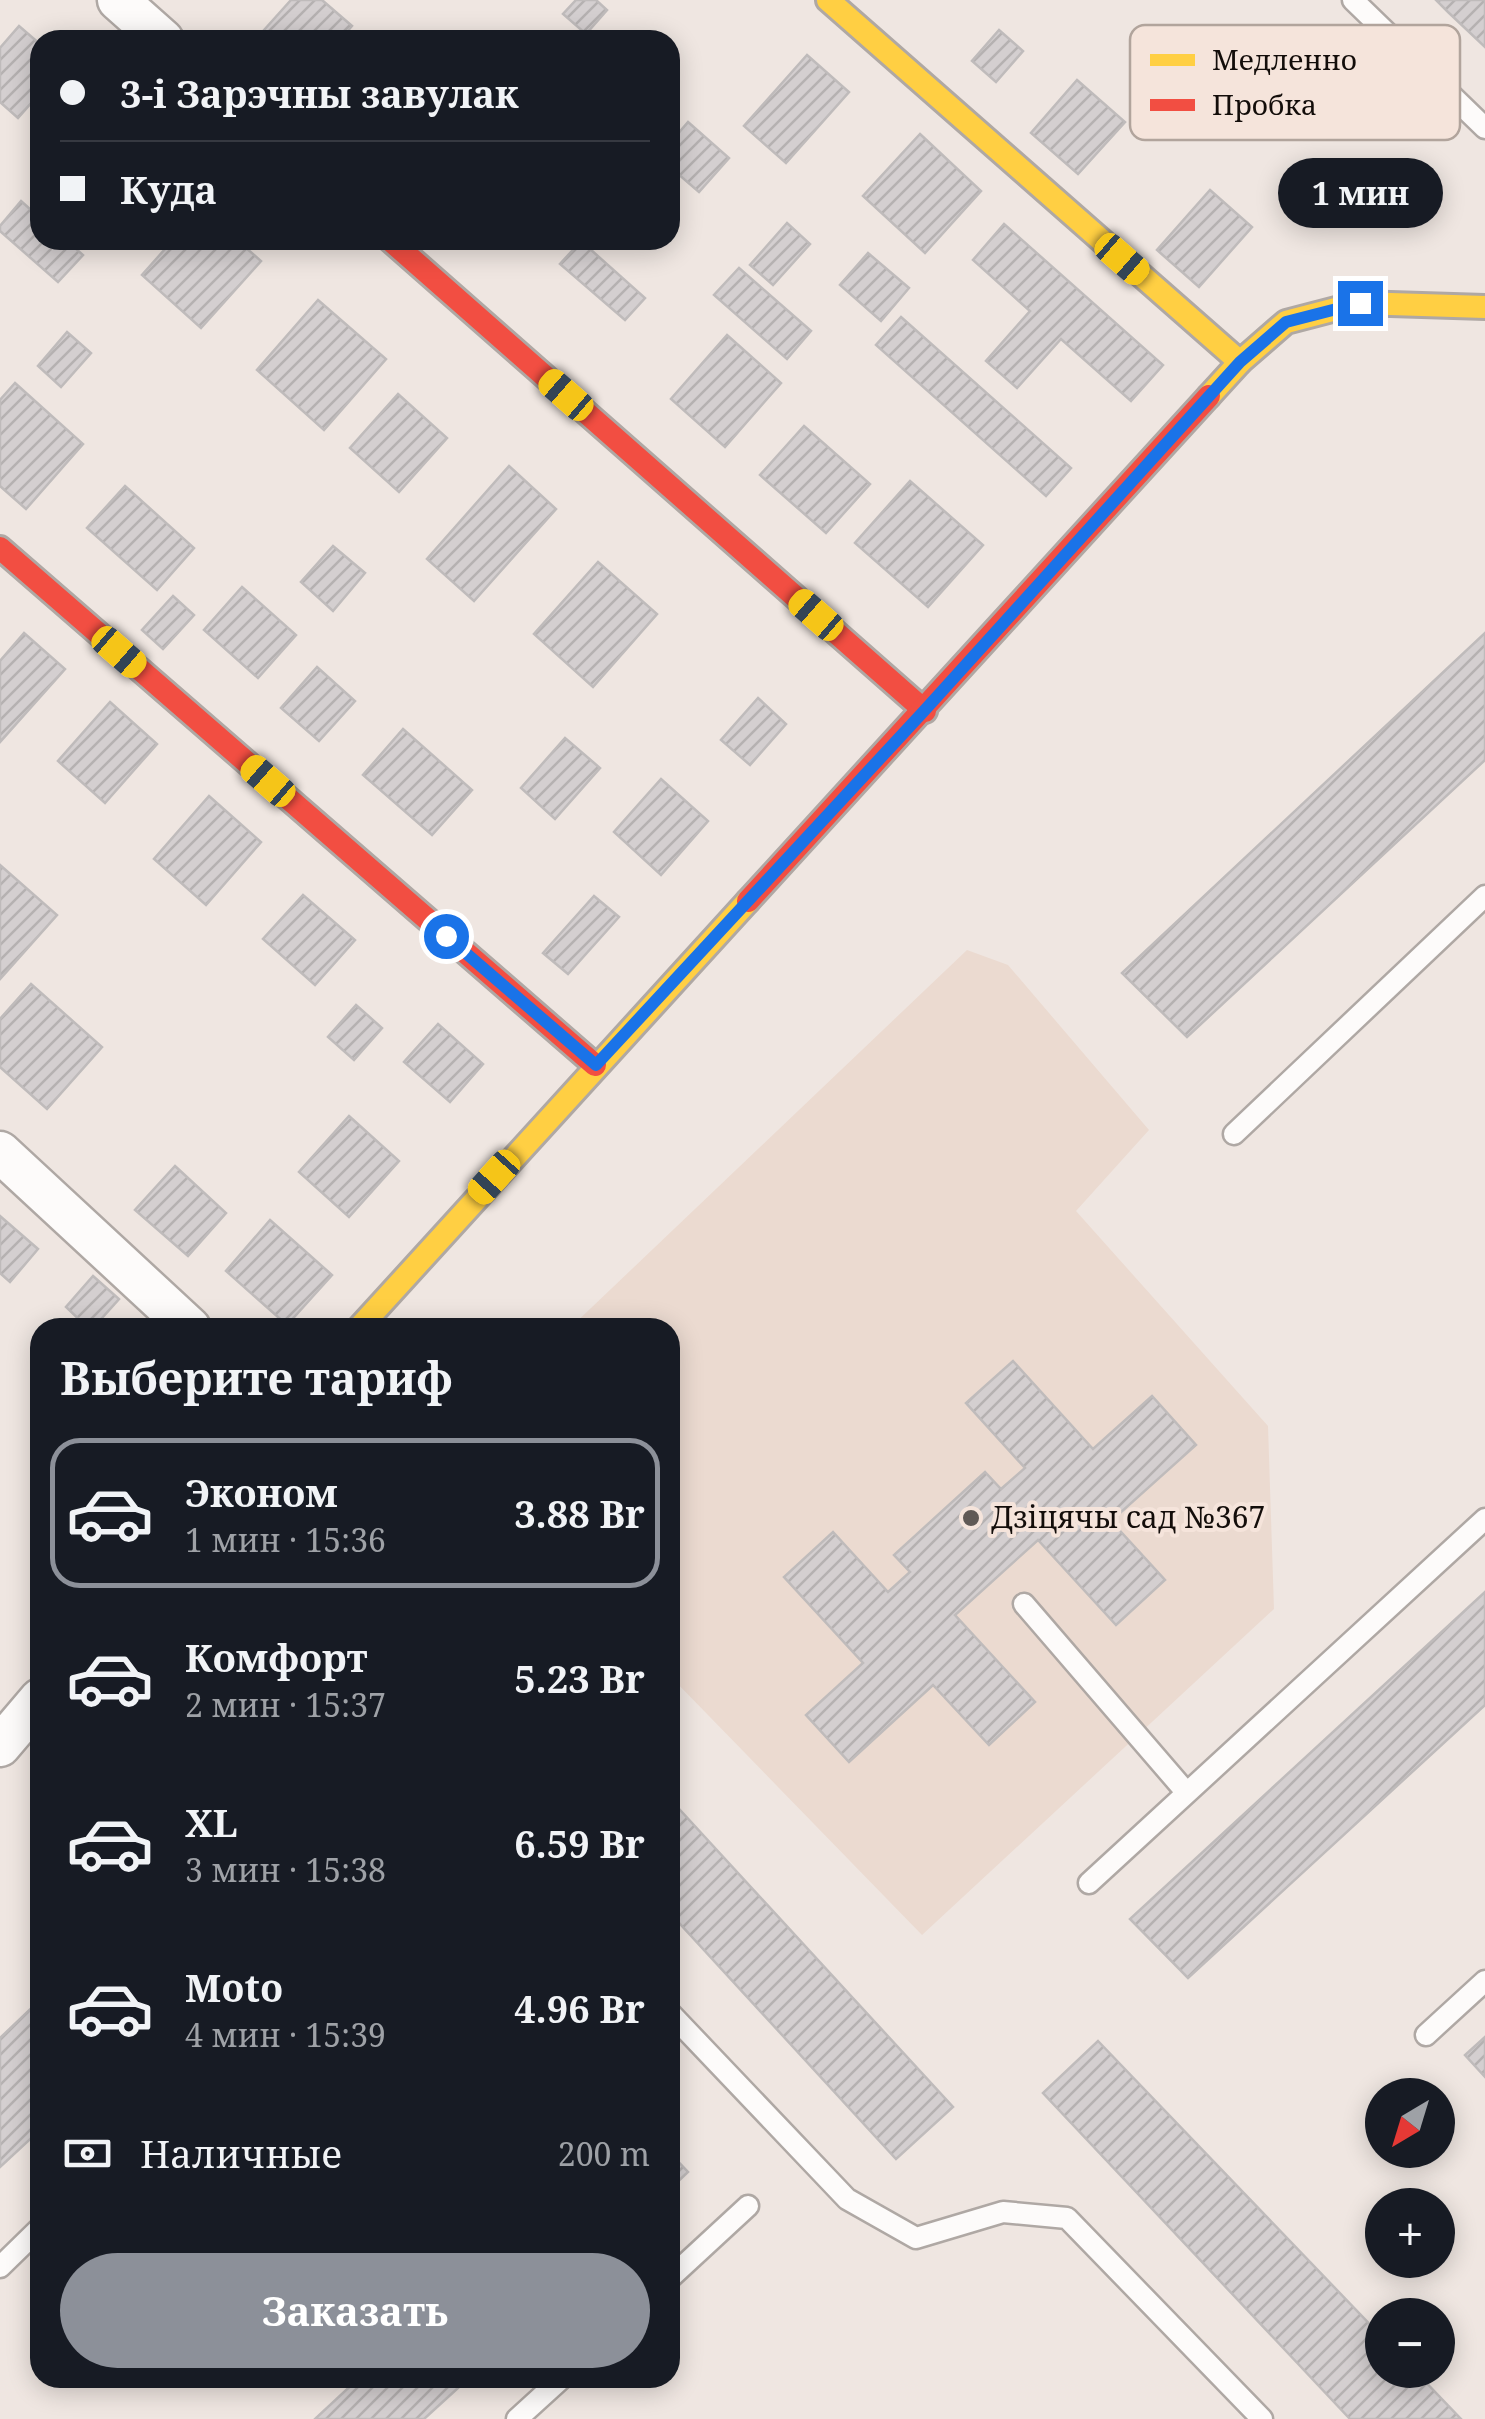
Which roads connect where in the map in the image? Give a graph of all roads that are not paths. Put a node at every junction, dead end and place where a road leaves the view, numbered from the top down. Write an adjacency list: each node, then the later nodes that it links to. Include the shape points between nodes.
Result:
1 (118, 0): 5 (street)
2 (828, 0): 10 (street)
3 (1354, 0): 4 (lane)
4 (1380, 25)
5 (152, 30)
6 (1460, 104): 7 (lane)
7 (1485, 128)
8 (401, 250): 12 (street)
9 (1485, 307): 10 (street, via 1360,303 1286,322)
10 (1240, 362): 12 (street)
11 (0, 548): 14 (street)
12 (924, 711): 14 (street)
13 (1485, 896): 15 (lane)
14 (596, 1065): 18 (street)
15 (1234, 1134)
16 (0, 1152): 17 (street)
17 (179, 1318)
18 (369, 1318)
19 (1485, 1519): 23 (lane)
20 (1024, 1604): 23 (lane)
21 (30, 1712): 22 (street)
22 (0, 1746)
23 (1186, 1792): 24 (lane)
24 (1089, 1883)
25 (1485, 1981): 27 (lane)
26 (680, 2024): 34 (lane, via 847,2199 916,2238 1003,2212 1067,2218)
27 (1426, 2036)
28 (748, 2206): 31 (lane)
29 (30, 2238): 30 (lane)
30 (0, 2266)
31 (680, 2269)
32 (551, 2388): 33 (lane)
33 (517, 2419)
34 (1262, 2419)

